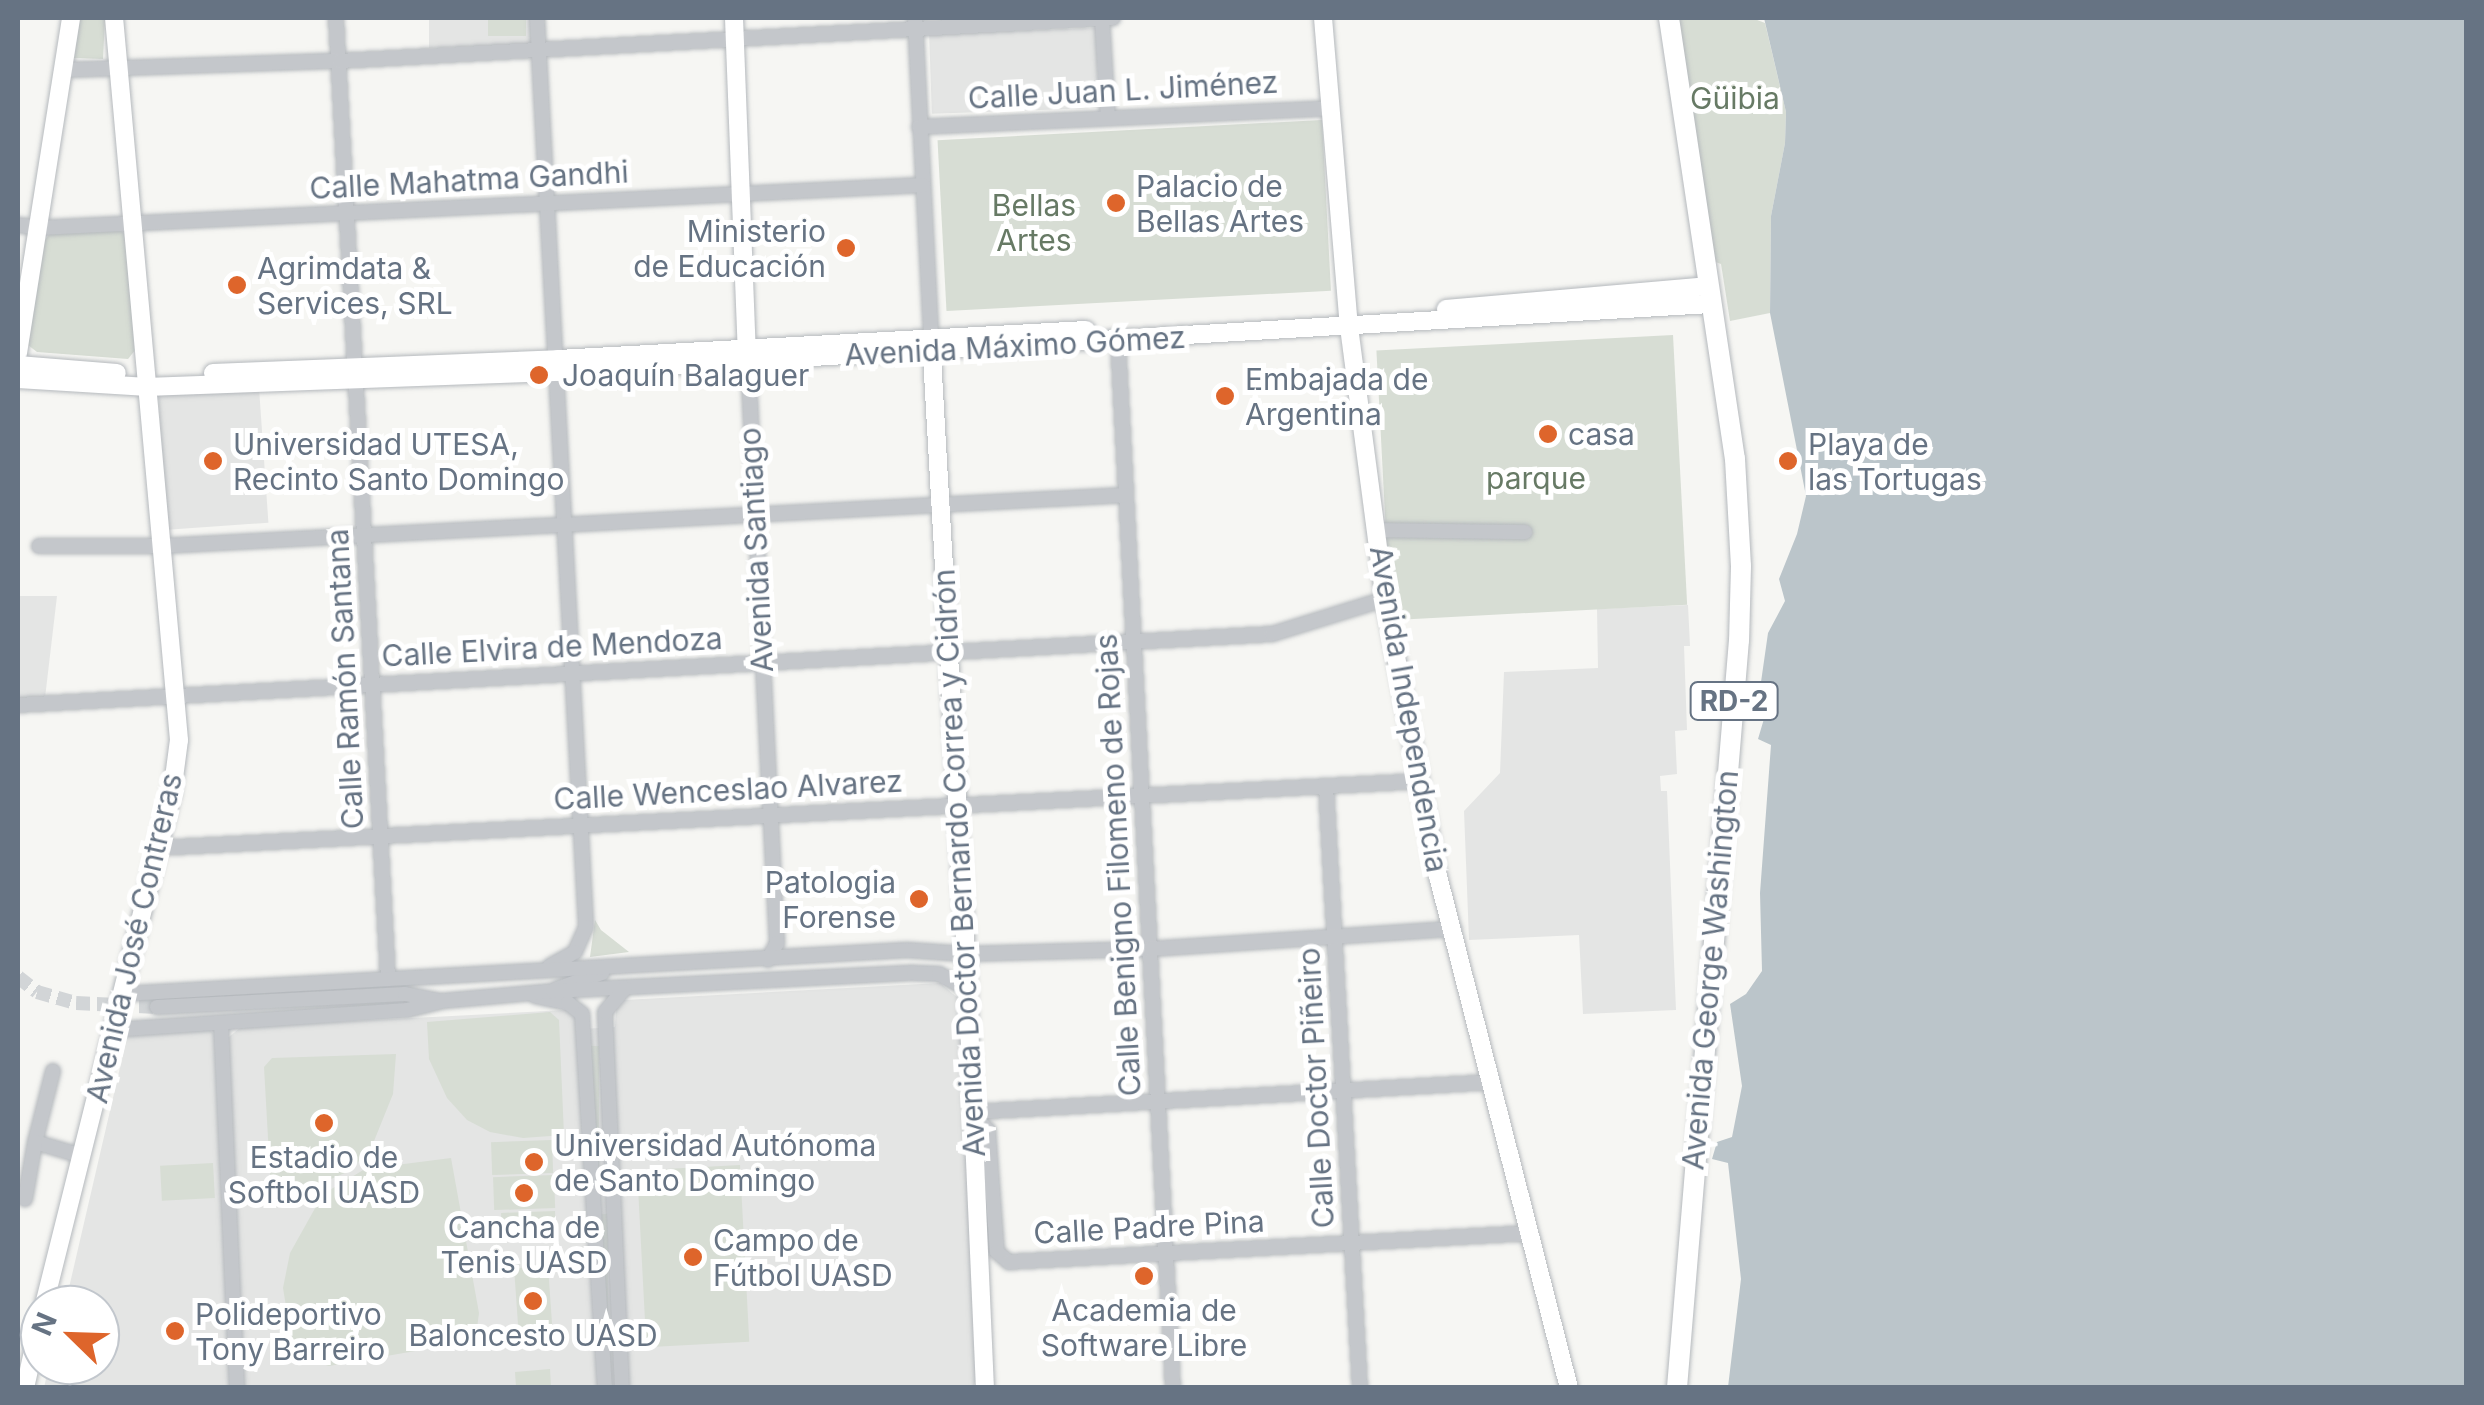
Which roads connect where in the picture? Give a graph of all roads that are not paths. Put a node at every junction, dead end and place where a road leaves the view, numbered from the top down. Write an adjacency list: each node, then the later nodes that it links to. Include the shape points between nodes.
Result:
1 (65, 18): 15 (main road)
2 (114, 18): 16 (main road, Avenida José Contreras)
3 (336, 18): 14 (street, Calle Ramón Santana)
4 (537, 18): 13 (street)
5 (734, 18): 12 (main road, Avenida Santiago)
6 (1102, 18): 7 (street); 11 (street); 18 (street)
7 (1113, 18)
8 (1322, 18): 17 (main road, Avenida Independencia)
9 (1657, 18): 27 (highway, Avenida George Washington / RD-2)
10 (1669, 18): 27 (highway, Avenida George Washington / RD-2)
11 (915, 23): 12 (street); 19 (street)
12 (736, 39): 13 (street); 21 (main road, Avenida Santiago)
13 (539, 50): 14 (street); 22 (street)
14 (338, 60): 16 (street); 23 (street, Calle Ramón Santana)
15 (63, 70): 16 (street); 26 (main road)
16 (118, 70): 24 (main road, Avenida José Contreras)
17 (1330, 108): 18 (street, Calle Juan L. Jiménez); 28 (main road, Avenida Independencia)
18 (1108, 118): 19 (street, Calle Juan L. Jiménez)
19 (920, 126): 20 (street)
20 (923, 184): 21 (street, Calle Mahatma Gandhi); 30 (street)
21 (740, 192): 22 (street, Calle Mahatma Gandhi); 32 (main road, Avenida Santiago)
22 (548, 204): 23 (street, Calle Mahatma Gandhi); 34 (street)
23 (347, 214): 24 (street, Calle Mahatma Gandhi); 35 (street, Calle Ramón Santana)
24 (130, 222): 26 (street, Calle Mahatma Gandhi); 37 (main road, Avenida José Contreras)
25 (18, 225): 26 (street, Calle Mahatma Gandhi)
26 (38, 228): 31 (main road)
27 (1707, 295): 28 (main road, Avenida Máximo Gómez); 105 (highway, Avenida George Washington / RD-2, via 1722,451 1727,624); 106 (highway, Avenida George Washington / RD-2, via 1735,459 1739,640)
28 (1348, 321): 29 (main road, Avenida Máximo Gómez); 30 (main road, Avenida Máximo Gómez); 42 (main road, Avenida Independencia)
29 (1118, 340): 30 (main road, Avenida Máximo Gómez); 38 (street, Calle Benigno Filomeno de Rojas)
30 (931, 345): 32 (main road, Avenida Máximo Gómez); 39 (main road, Avenida Doctor Bernardo Correa y Cidrón)
31 (18, 353)
32 (747, 354): 34 (main road, Avenida Máximo Gómez); 40 (street, Avenida Santiago)
33 (18, 365): 37 (main road, Avenida Máximo Gómez)
34 (558, 366): 35 (main road, Avenida Máximo Gómez); 41 (street)
35 (355, 372): 37 (main road, Avenida Máximo Gómez); 44 (street, Calle Ramón Santana)
36 (18, 379): 37 (main road, Avenida Máximo Gómez)
37 (147, 382): 46 (main road, Avenida José Contreras)
38 (1126, 495): 39 (street); 48 (street, Calle Benigno Filomeno de Rojas)
39 (940, 505): 40 (street); 49 (main road, Avenida Doctor Bernardo Correa y Cidrón)
40 (754, 514): 41 (street); 50 (street, Avenida Santiago)
41 (564, 524): 44 (street); 51 (street)
42 (1376, 530): 43 (street); 47 (main road, Avenida Independencia)
43 (1524, 532)
44 (364, 535): 46 (street); 52 (street, Calle Ramón Santana)
45 (39, 546): 46 (street)
46 (162, 546): 53 (main road, Avenida José Contreras)
47 (1385, 598): 48 (street, Calle Elvira de Mendoza, via 1272,634); 55 (main road, Avenida Independencia)
48 (1134, 642): 49 (street, Calle Elvira de Mendoza); 57 (street, Calle Benigno Filomeno de Rojas)
49 (949, 652): 50 (street, Calle Elvira de Mendoza); 58 (main road, Avenida Doctor Bernardo Correa y Cidrón)
50 (761, 662): 51 (street, Calle Elvira de Mendoza); 59 (street, Avenida Santiago)
51 (573, 674): 52 (street, Calle Elvira de Mendoza); 60 (street)
52 (372, 685): 53 (street, Calle Elvira de Mendoza); 61 (street, Calle Ramón Santana)
53 (175, 696): 54 (street, Calle Elvira de Mendoza); 62 (main road, Avenida José Contreras, via 176,766)
54 (18, 705)
55 (1421, 781): 56 (street, Calle Wenceslao Alvarez); 63 (main road, Avenida Independencia)
56 (1326, 786): 57 (street, Calle Wenceslao Alvarez); 64 (street, Calle Doctor Piñeiro)
57 (1142, 796): 58 (street, Calle Wenceslao Alvarez); 65 (street, Calle Benigno Filomeno de Rojas)
58 (958, 806): 59 (street, Calle Wenceslao Alvarez); 66 (main road, Avenida Doctor Bernardo Correa y Cidrón)
59 (770, 815): 60 (street, Calle Wenceslao Alvarez); 67 (street, Avenida Santiago, via 777,944)
60 (580, 825): 61 (street, Calle Wenceslao Alvarez); 68 (street, via 586,927 575,952)
61 (380, 836): 62 (street, Calle Wenceslao Alvarez); 70 (street, Calle Ramón Santana)
62 (157, 848): 74 (main road, Avenida José Contreras)
63 (1454, 929): 64 (street); 83 (main road, Avenida Independencia)
64 (1334, 938): 65 (street); 84 (street, Calle Doctor Piñeiro)
65 (1150, 948): 66 (street); 85 (street, Calle Benigno Filomeno de Rojas)
66 (966, 954): 67 (street, via 907,950); 72 (main road, Avenida Doctor Bernardo Correa y Cidrón)
67 (768, 960): 69 (street)
68 (545, 968): 69 (street); 70 (street)
69 (622, 968): 73 (street)
70 (388, 978): 74 (street)
71 (625, 988): 72 (street, via 914,973 938,974); 73 (street); 78 (street)
72 (968, 989): 86 (main road, Avenida Doctor Bernardo Correa y Cidrón)
73 (553, 991): 75 (street)
74 (122, 994): 81 (main road, Avenida José Contreras)
75 (530, 994): 76 (street); 79 (street, via 568,1003)
76 (442, 1001): 77 (street, via 405,994); 80 (street, via 407,1010)
77 (157, 1007)
78 (605, 1012): 79 (street); 89 (street)
79 (582, 1014): 90 (street)
80 (221, 1024): 81 (street); 98 (street)
81 (112, 1030): 88 (main road, Avenida José Contreras)
82 (53, 1071): 87 (street)
83 (1493, 1082): 84 (street); 94 (main road, Avenida Independencia)
84 (1343, 1090): 85 (street); 95 (street, Calle Doctor Piñeiro)
85 (1158, 1101): 86 (street); 96 (street, Calle Benigno Filomeno de Rojas)
86 (973, 1114): 96 (street, Calle Padre Pina, via 988,1130 998,1252 1009,1262); 101 (main road, Avenida Doctor Bernardo Correa y Cidrón)
87 (35, 1142): 88 (street); 91 (street)
88 (82, 1156): 97 (main road, Avenida José Contreras)
89 (613, 1182): 90 (street); 92 (street)
90 (591, 1183): 93 (street)
91 (25, 1198)
92 (614, 1202): 93 (street); 100 (street)
93 (592, 1204): 99 (street)
94 (1531, 1233): 95 (street, Calle Padre Pina); 104 (main road, Avenida Independencia)
95 (1352, 1242): 96 (street, Calle Padre Pina); 103 (street, Calle Doctor Piñeiro)
96 (1166, 1252): 102 (street, Calle Benigno Filomeno de Rojas)
97 (49, 1285)
98 (238, 1388)
99 (605, 1388)
100 (622, 1388)
101 (985, 1388)
102 (1174, 1388)
103 (1360, 1388)
104 (1569, 1388)
105 (1666, 1388)
106 (1677, 1388)

